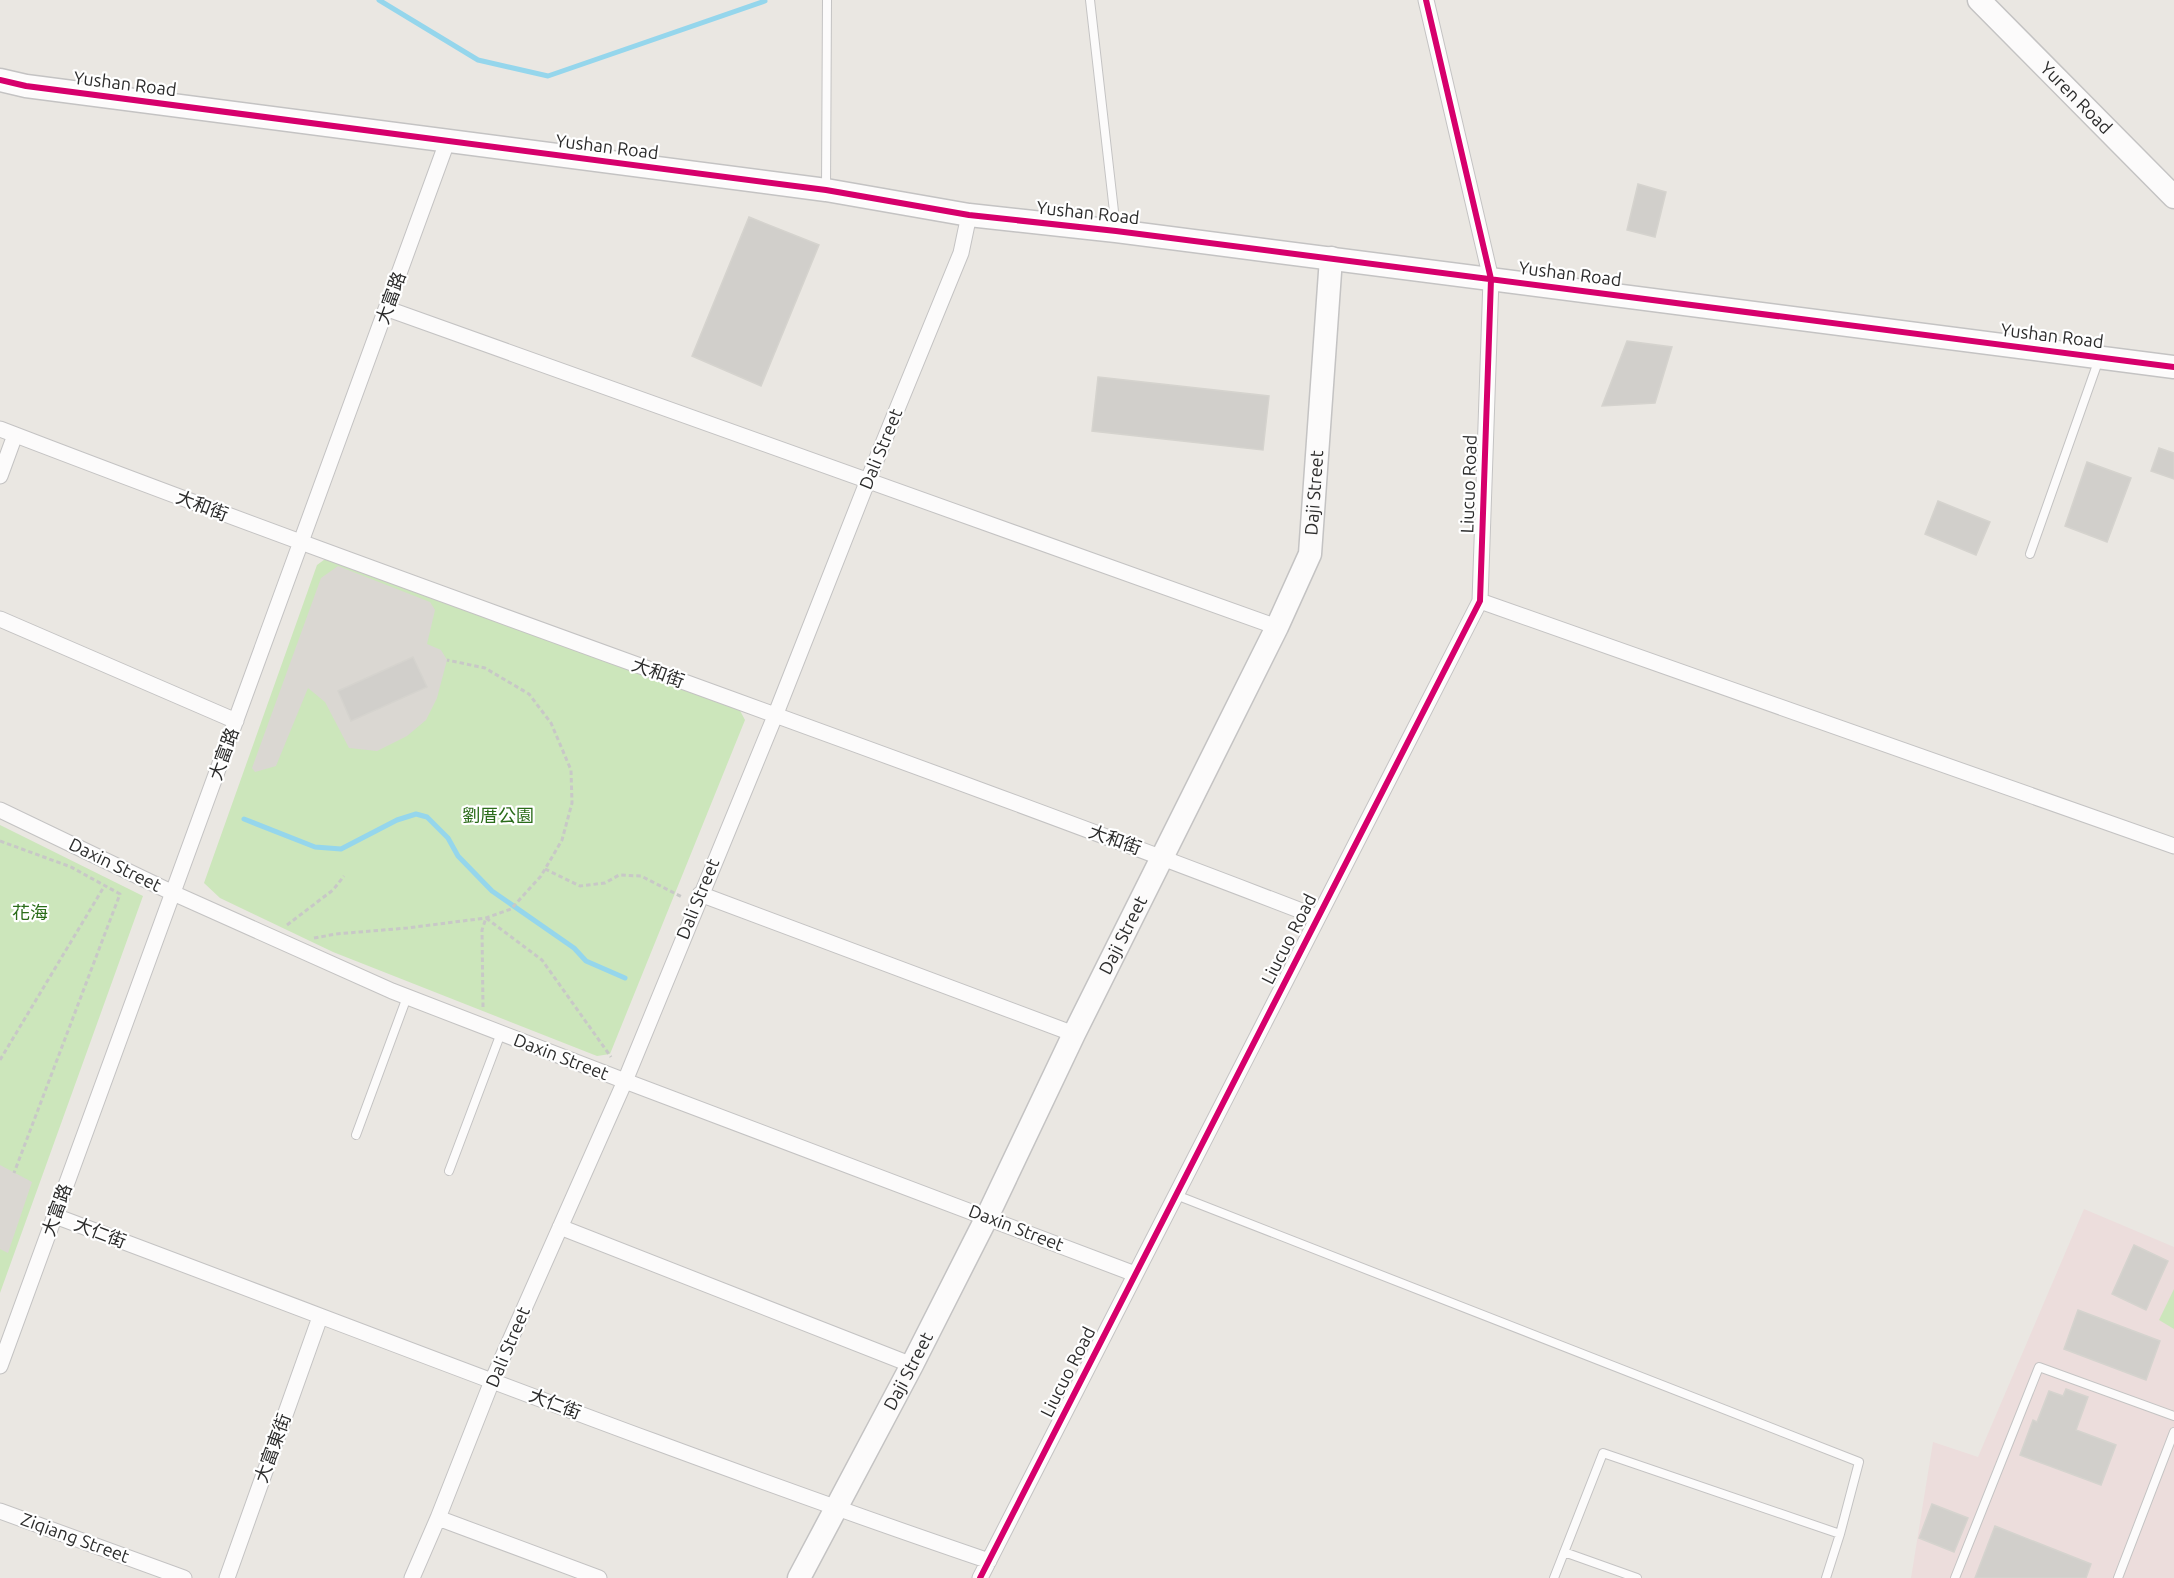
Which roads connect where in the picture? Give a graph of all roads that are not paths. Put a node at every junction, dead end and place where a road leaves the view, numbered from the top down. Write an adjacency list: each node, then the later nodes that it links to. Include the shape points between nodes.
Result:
1 (827, 0): 7 (lane)
2 (1090, 0): 10 (lane)
3 (1426, 0): 12 (street, Liucuo Road)
4 (1979, 0): 8 (street, Yuren Road)
5 (0, 80): 6 (street, Yushan Road)
6 (447, 142): 7 (street, Yushan Road); 13 (street, 大富路)
7 (826, 190): 9 (street, Yushan Road)
8 (2174, 197)
9 (969, 215): 10 (street, Yushan Road); 18 (street, Dali Street, via 961,253)
10 (1116, 231): 11 (street, Yushan Road)
11 (1331, 258): 12 (street, Yushan Road); 23 (street, Daji Street, via 1310,554)
12 (1491, 279): 14 (street, Yushan Road); 21 (street, Liucuo Road)
13 (387, 309): 18 (street); 19 (street, 大富路)
14 (2100, 357): 15 (street, Yushan Road); 20 (lane)
15 (2174, 367)
16 (7, 432): 17 (street); 19 (street, 大和街)
17 (0, 476)
18 (868, 480): 23 (street); 24 (street, Dali Street)
19 (300, 543): 24 (street, 大和街); 25 (street, 大富路)
20 (2030, 554)
21 (1479, 601): 27 (street); 31 (street, Liucuo Road)
22 (0, 619): 25 (street)
23 (1277, 627): 28 (street, Daji Street)
24 (775, 716): 28 (street, 大和街); 30 (street, Dali Street)
25 (236, 721): 29 (street, 大富路)
26 (0, 810): 29 (street, Daxin Street)
27 (2174, 846)
28 (1163, 858): 31 (street, 大和街); 34 (street, Daji Street)
29 (173, 893): 32 (street, Daxin Street); 39 (street, 大富路)
30 (698, 899): 34 (street); 35 (street, Dali Street)
31 (1317, 917): 38 (street, Liucuo Road)
32 (407, 997): 33 (street, Daxin Street); 36 (lane)
33 (501, 1033): 35 (street, Daxin Street); 37 (lane)
34 (1074, 1034): 40 (street, Daji Street)
35 (625, 1081): 40 (street, Daxin Street); 41 (street, Dali Street)
36 (356, 1135)
37 (449, 1171)
38 (1176, 1195): 42 (street, Liucuo Road); 52 (lane, via 1859,1462)
39 (55, 1216): 43 (street, 大仁街); 45 (street, 大富路)
40 (987, 1217): 42 (street, Daxin Street); 44 (street, Daji Street)
41 (560, 1227): 44 (street); 46 (street, Dali Street)
42 (1135, 1274): 54 (street, Liucuo Road)
43 (320, 1317): 46 (street, 大仁街); 56 (street, 大富東街)
44 (912, 1365): 49 (street, Daji Street)
45 (0, 1366)
46 (492, 1381): 49 (street, 大仁街); 51 (street, Dali Street)
47 (2174, 1416): 64 (lane, via 2039,1367)
48 (2173, 1436): 65 (lane)
49 (836, 1509): 54 (street, 大仁街); 59 (street, Daji Street)
50 (0, 1511): 55 (street, Ziqiang Street)
51 (438, 1518): 57 (street, Dali Street); 58 (street)
52 (1840, 1534): 53 (lane, via 1603,1453); 63 (lane)
53 (1564, 1552): 61 (lane); 62 (lane)
54 (989, 1561): 60 (street, Liucuo Road)
55 (184, 1578)
56 (226, 1578)
57 (412, 1578)
58 (599, 1578)
59 (799, 1578)
60 (980, 1578)
61 (1554, 1578)
62 (1637, 1578)
63 (1826, 1578)
64 (1955, 1578)
65 (2118, 1578)

